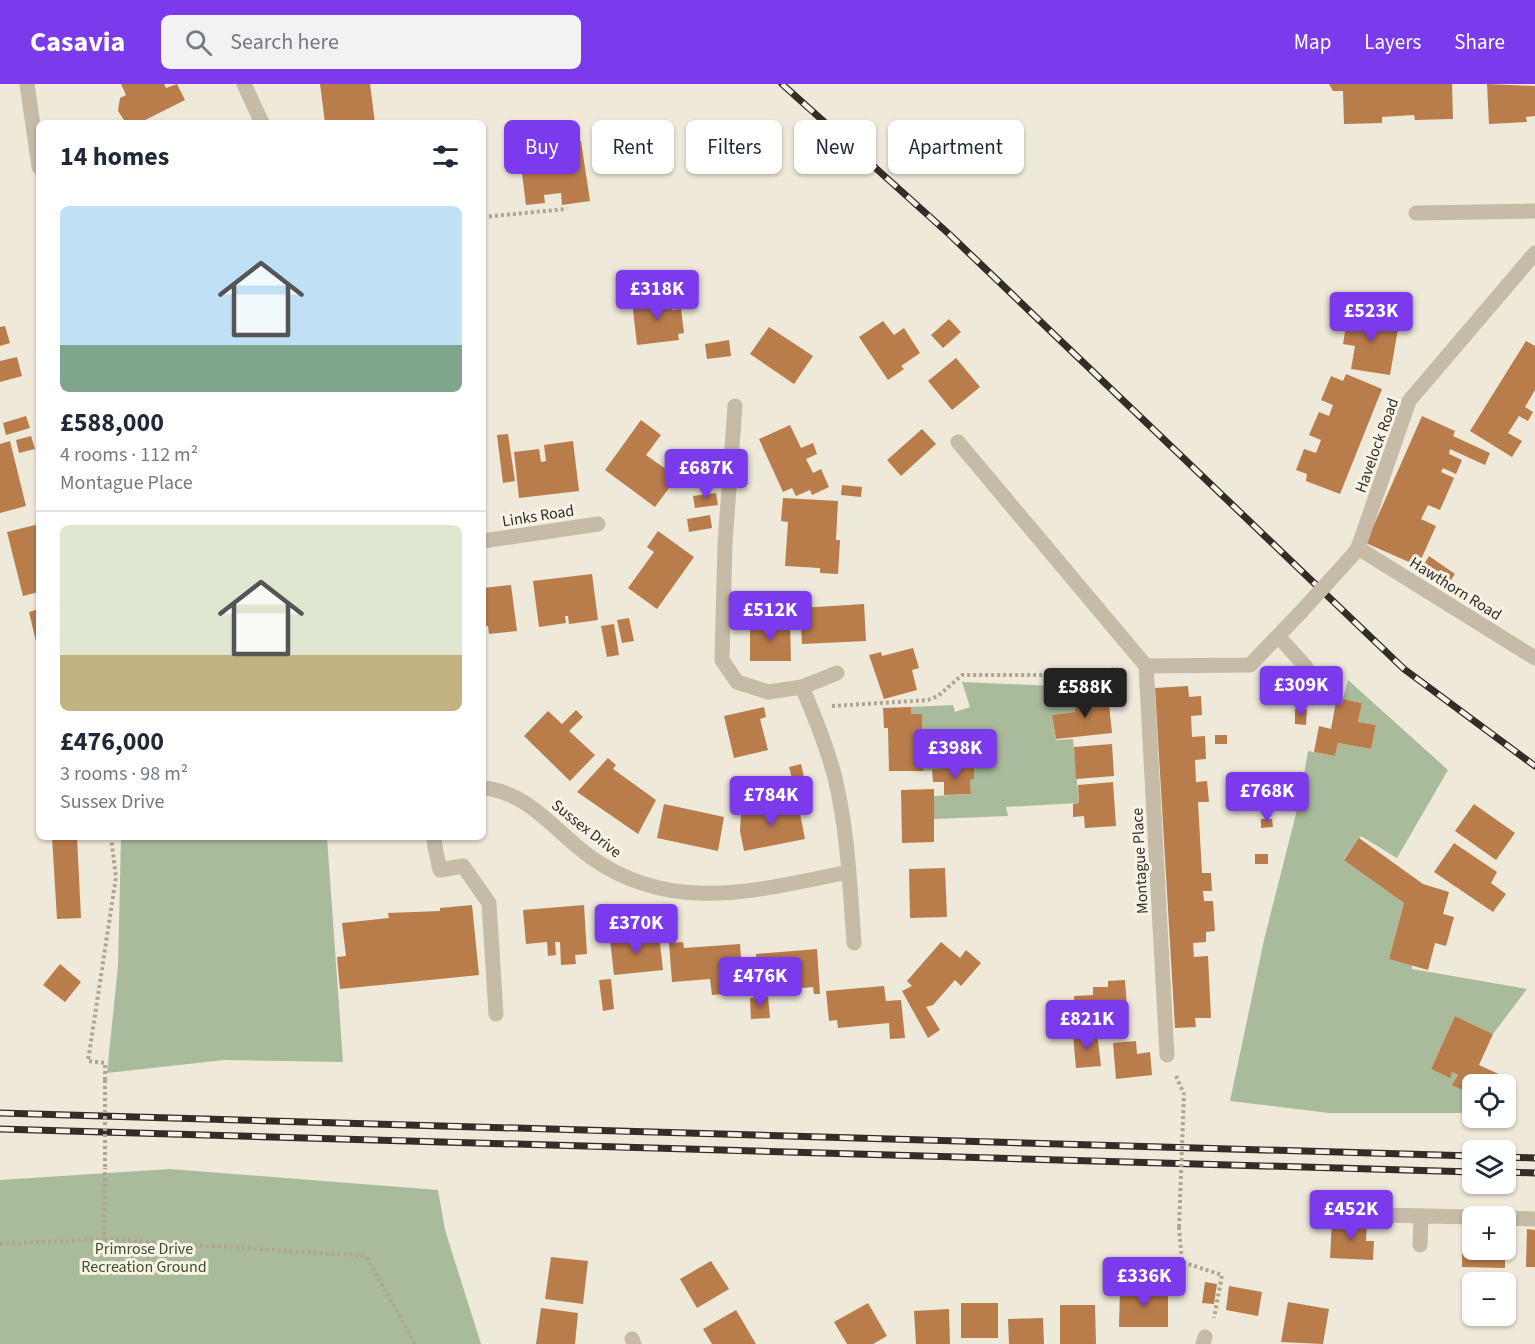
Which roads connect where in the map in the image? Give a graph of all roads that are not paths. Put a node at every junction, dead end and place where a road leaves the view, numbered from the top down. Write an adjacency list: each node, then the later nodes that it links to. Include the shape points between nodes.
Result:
1 (27, 84): 4 (street)
2 (244, 84): 3 (street)
3 (261, 120)
4 (36, 146)
5 (1535, 211): 6 (street)
6 (1416, 213)
7 (1535, 253): 12 (street, Havelock Road, via 1409,401)
8 (735, 406): 18 (street, via 722,660 737,682 768,692)
9 (958, 442): 15 (street)
10 (598, 524): 11 (street, Links Road)
11 (486, 541)
12 (1354, 553): 13 (street, bridge); 14 (street, Hawthorn Road)
13 (1278, 636): 15 (street, via 1250,665); 16 (street)
14 (1535, 658)
15 (1146, 666): 24 (street, Montague Place)
16 (1306, 667)
17 (837, 673): 18 (street)
18 (802, 687): 21 (street, via 835,781)
19 (486, 789): 21 (street, Sussex Drive, via 520,798 614,873 680,893 757,891)
20 (435, 842): 23 (street, via 440,870 463,866 489,903)
21 (849, 872): 22 (street)
22 (854, 943)
23 (496, 1014)
24 (1167, 1055)
25 (1382, 1215): 26 (street)
26 (1421, 1216): 27 (street); 30 (street)
27 (1462, 1217)
28 (1516, 1218): 29 (street)
29 (1535, 1219)
30 (1420, 1245)

